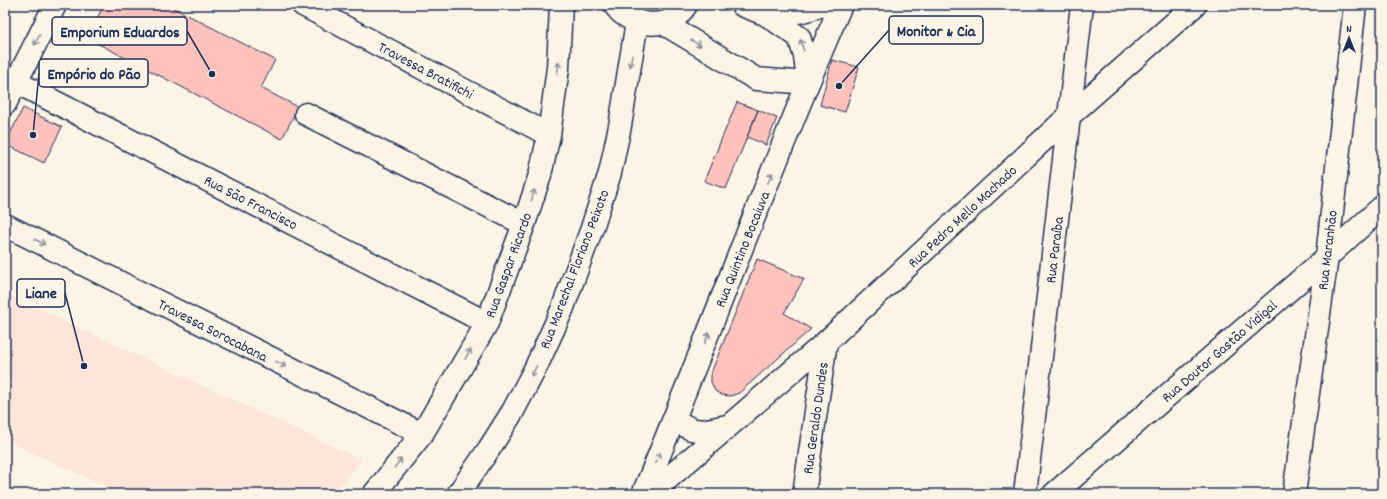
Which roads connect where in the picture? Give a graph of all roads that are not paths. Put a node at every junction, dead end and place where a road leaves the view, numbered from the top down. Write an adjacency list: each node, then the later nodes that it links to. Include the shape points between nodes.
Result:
1 (303, 5): 20 (street, Travessa Bratifichi)
2 (686, 5): 14 (street, via 678,15)
3 (742, 5): 12 (street)
4 (821, 5): 12 (street, via 790,14)
5 (841, 5): 16 (street, Rua Quintino Bocaiuva)
6 (1082, 5): 19 (street, Rua Paraíba)
7 (1195, 5): 19 (street, Rua Pedro Mello Machado)
8 (1355, 5): 24 (street, Rua Maranhão)
9 (614, 6): 13 (street, via 626,17)
10 (50, 7): 15 (street, one-way to 15)
11 (564, 10): 20 (street, Rua Gaspar Ricardo, one-way to 11)
12 (765, 14): 16 (street, one-way to 12, via 805,56 799,37)
13 (637, 22): 14 (street); 31 (street, Rua Marechal Floriano Peixoto, one-way to 31, via 610,173 562,310 513,411)
14 (663, 23): 16 (street, one-way to 16, via 756,79)
15 (16, 82): 17 (street); 25 (street, Rua São Francisco)
16 (808, 83): 27 (street, Rua Quintino Bocaiuva, one-way to 16)
17 (5, 104)
18 (306, 114): 22 (street)
19 (1070, 115): 26 (street, Rua Pedro Mello Machado); 35 (street, Rua Paraíba)
20 (549, 135): 22 (street, Rua Gaspar Ricardo, one-way to 20, via 540,175)
21 (1382, 207): 24 (street, Rua Doutor Gastão Vidigal)
22 (524, 224): 25 (street, Rua Gaspar Ricardo)
23 (5, 225): 29 (street, Travessa Sorocabana, one-way to 29)
24 (1327, 256): 36 (street, Rua Doutor Gastão Vidigal); 37 (street, Rua Maranhão)
25 (487, 323): 29 (street, Rua Gaspar Ricardo, one-way to 25)
26 (826, 342): 28 (street, Rua Pedro Mello Machado); 34 (street, Rua Geraldo Dundes)
27 (674, 420): 28 (street, Rua Pedro Mello Machado, via 691,429 702,431); 32 (street, Rua Quintino Bocaiuva, one-way to 27)
28 (727, 426): 33 (street, Rua Pedro Mello Machado)
29 (422, 434): 30 (street, Rua Gaspar Ricardo, one-way to 29)
30 (374, 494)
31 (458, 494)
32 (643, 494)
33 (650, 494)
34 (804, 494)
35 (1025, 494)
36 (1054, 494)
37 (1294, 494)

